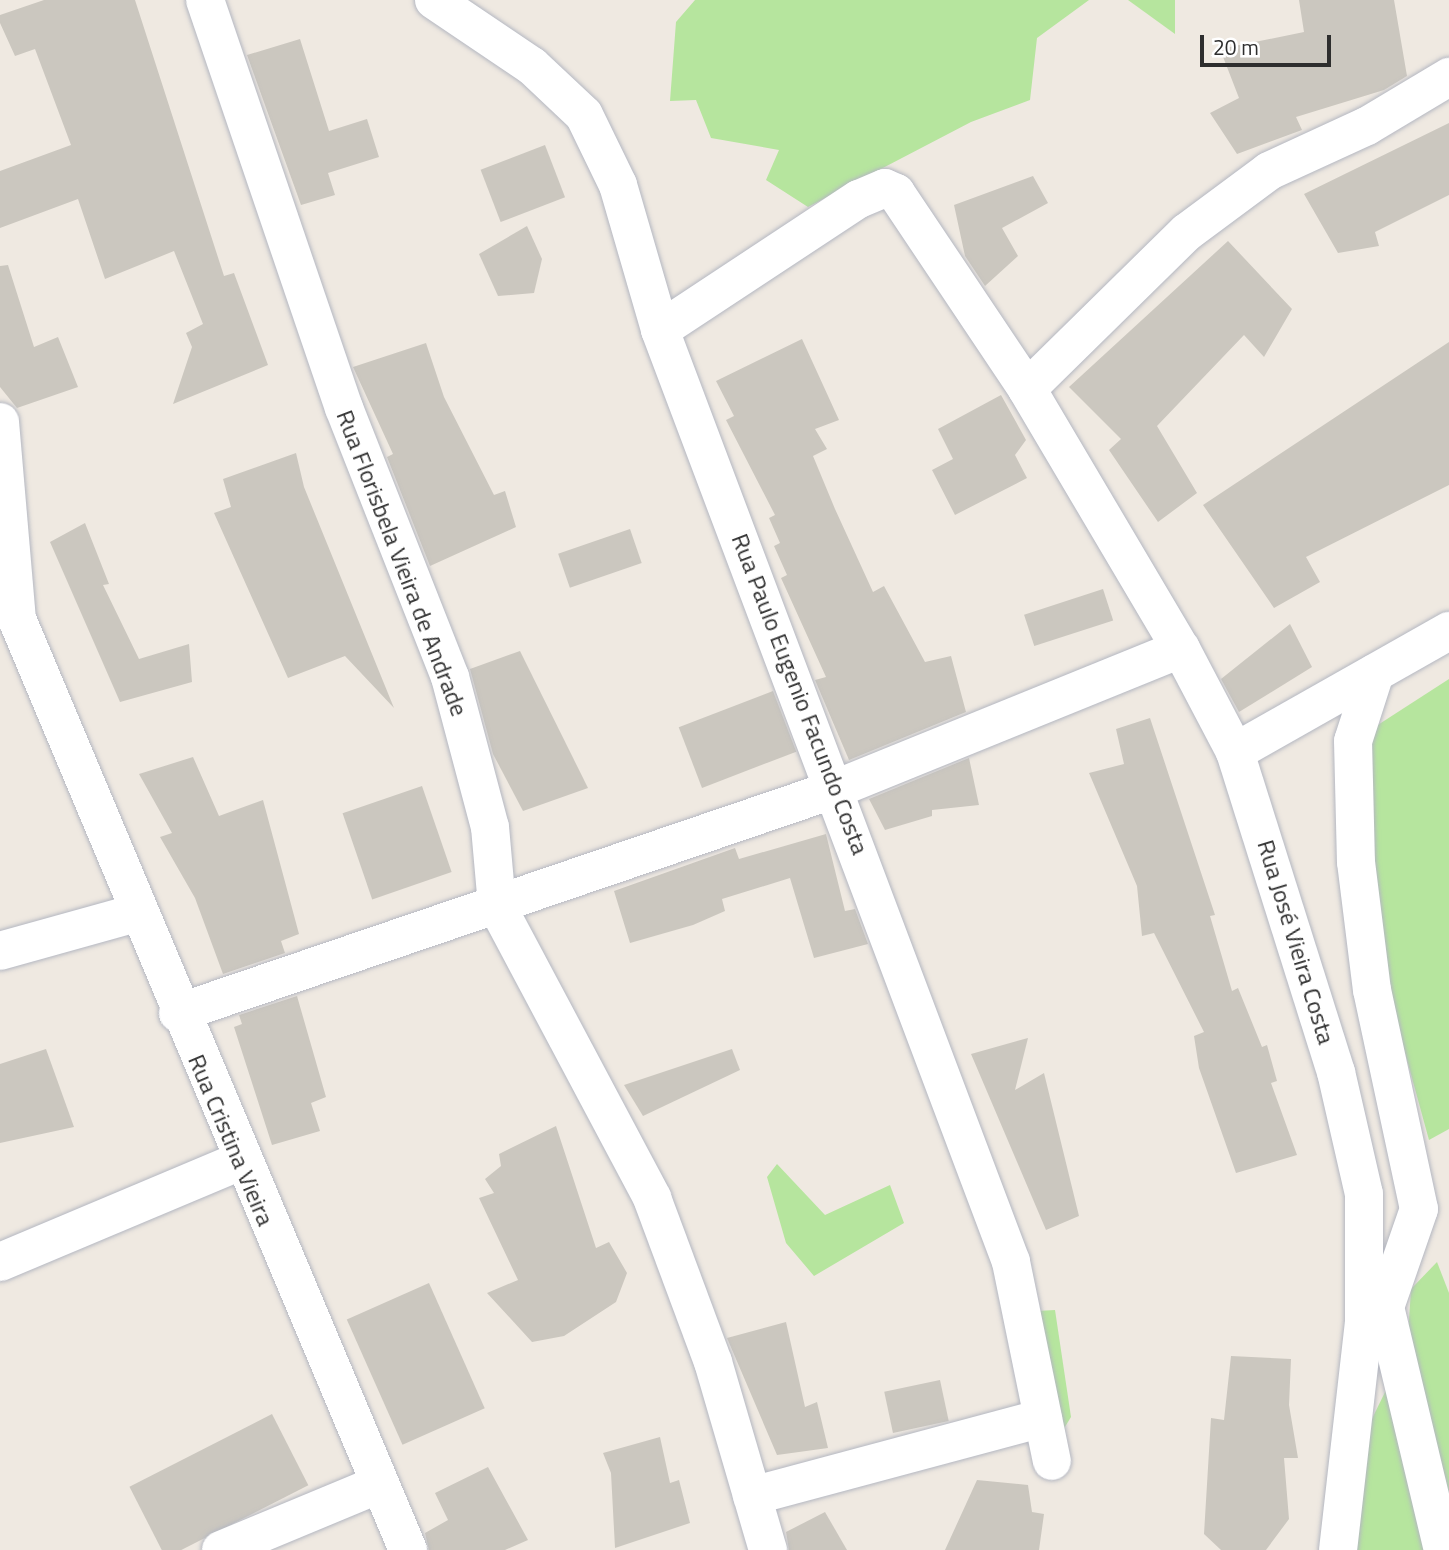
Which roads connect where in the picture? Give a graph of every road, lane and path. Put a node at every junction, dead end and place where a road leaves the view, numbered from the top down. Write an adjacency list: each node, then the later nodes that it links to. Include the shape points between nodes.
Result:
1 (205, 0): 12 (street, Rua Florisbela Vieira de Andrade, via 344,408 450,677 490,827)
2 (434, 0): 4 (street, Rua Paulo Eugenio Facundo Costa, via 532,66 584,115 618,185)
3 (1449, 77): 5 (street, via 1367,125 1269,171 1187,232)
4 (660, 330): 5 (street, Rua José Vieira Costa, via 772,251 885,188 912,215); 11 (street, Rua Paulo Eugenio Facundo Costa)
5 (1027, 389): 8 (street, Rua José Vieira Costa)
6 (0, 422): 13 (street, Rua Cristina Vieira, via 17,619)
7 (1449, 631): 9 (street)
8 (1181, 649): 10 (street, Rua José Vieira Costa); 11 (street)
9 (1375, 673): 10 (street); 17 (street, via 1353,741 1356,862 1372,990)
10 (1235, 752): 18 (street, Rua José Vieira Costa, via 1336,1072 1364,1194)
11 (838, 788): 12 (street); 20 (street, Rua Paulo Eugenio Facundo Costa, via 1011,1262)
12 (497, 906): 15 (street); 23 (street, Rua Florisbela Vieira de Andrade, via 652,1198 713,1362)
13 (136, 913): 14 (street); 15 (street, Rua Cristina Vieira)
14 (0, 950)
15 (178, 1013): 16 (street, Rua Cristina Vieira)
16 (240, 1161): 19 (street); 22 (street, Rua Cristina Vieira)
17 (1434, 1201): 18 (street); 28 (street, via 1385,1307)
18 (1364, 1240): 27 (street, Rua José Vieira Costa, via 1364,1322)
19 (0, 1262)
20 (1043, 1418): 21 (street, Rua Paulo Eugenio Facundo Costa); 23 (street)
21 (1052, 1461)
22 (377, 1485): 24 (street); 25 (street, Rua Cristina Vieira)
23 (752, 1496): 26 (street, Rua Florisbela Vieira de Andrade)
24 (221, 1550)
25 (408, 1550)
26 (768, 1550)
27 (1338, 1550)
28 (1443, 1550)

